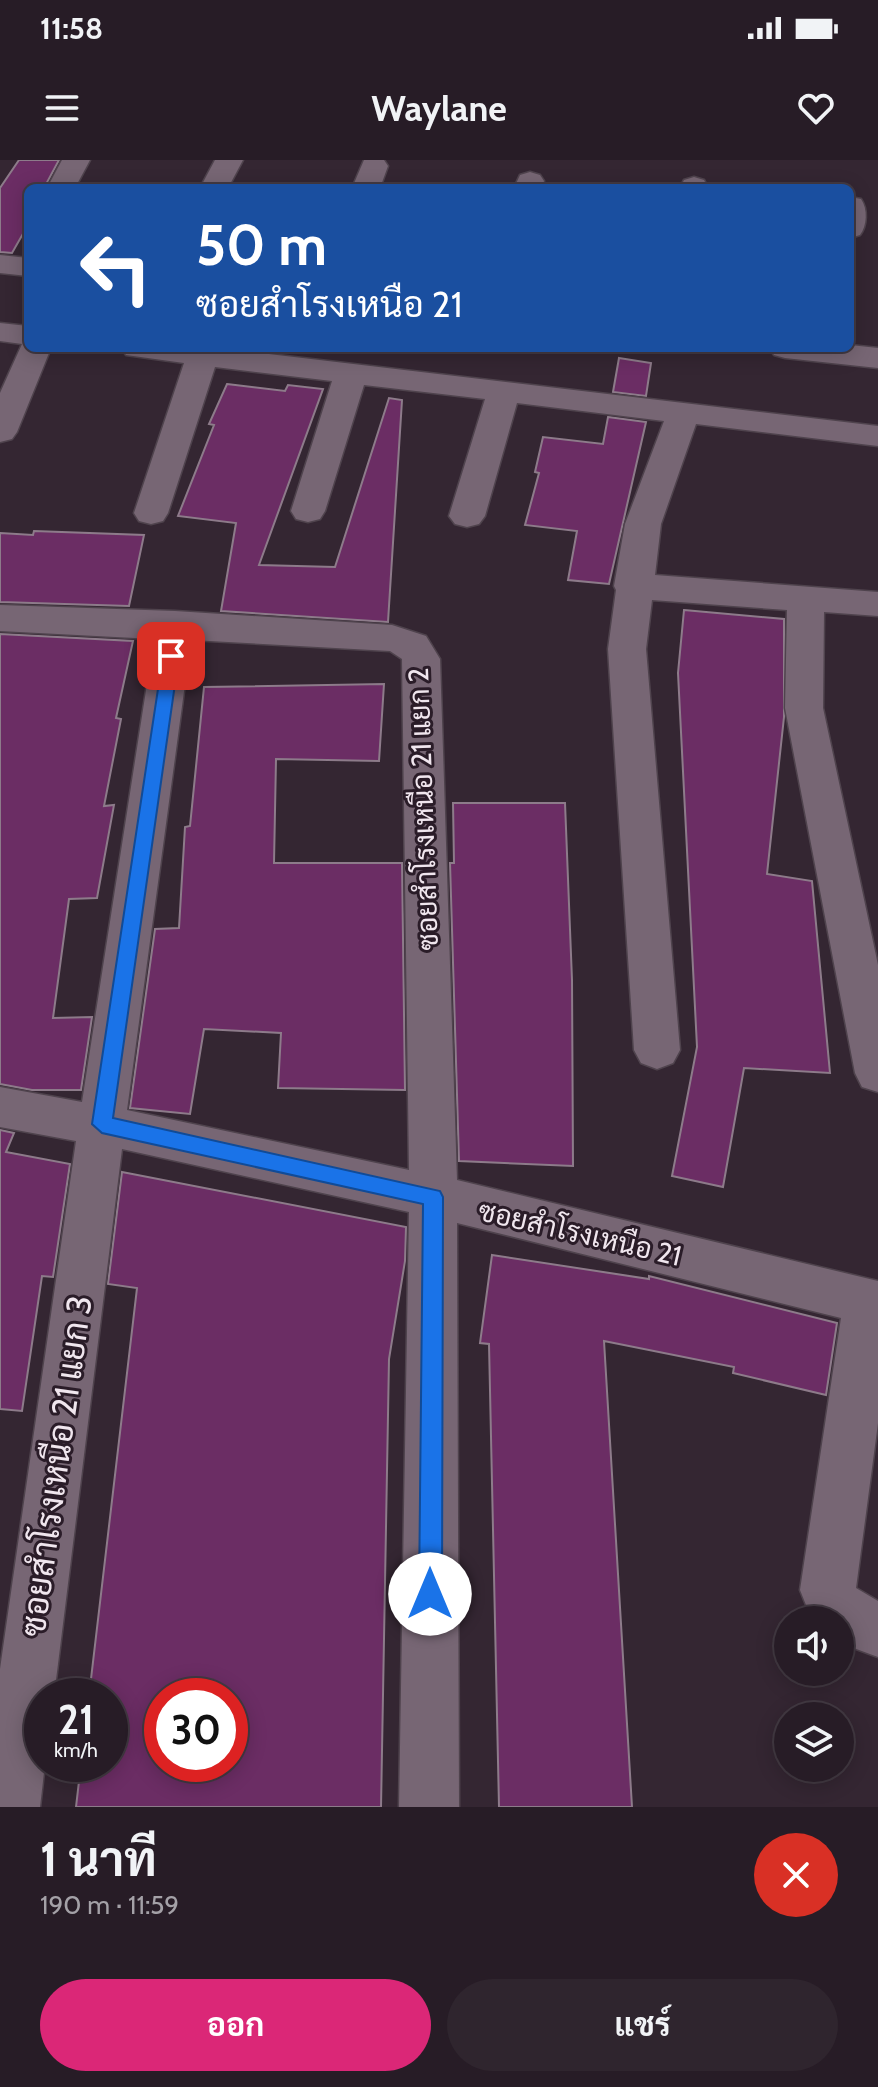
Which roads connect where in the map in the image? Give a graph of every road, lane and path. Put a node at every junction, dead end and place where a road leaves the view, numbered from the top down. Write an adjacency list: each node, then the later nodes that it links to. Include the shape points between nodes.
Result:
1 (76, 160): 3 (street)
2 (229, 160): 4 (street)
3 (63, 184)
4 (216, 184)
5 (0, 332): 6 (street)
6 (24, 335)
7 (33, 352): 15 (street)
8 (170, 352): 10 (street)
9 (851, 352): 11 (street)
10 (202, 356): 12 (street); 18 (street)
11 (878, 358)
12 (351, 373): 13 (street); 17 (street)
13 (504, 391): 14 (street); 19 (street)
14 (683, 413): 16 (street); 20 (street, via 643,524)
15 (0, 432)
16 (878, 436)
17 (308, 511)
18 (151, 513)
19 (467, 516)
20 (632, 586): 21 (street); 25 (street, via 627,649)
21 (806, 599): 22 (street); 26 (street, via 804,708)
22 (878, 604)
23 (0, 618): 24 (street, ซอยสำโรงเหนือ 21 แยก 2)
24 (175, 624): 28 (street, ซอยสำโรงเหนือ 21 แยก 3); 29 (street, ซอยสำโรงเหนือ 21 แยก 2, via 392,638 413,645 421,659)
25 (657, 1050)
26 (878, 1073)
27 (0, 1107): 28 (street, ซอยสำโรงเหนือ 21)
28 (102, 1124): 29 (street, ซอยสำโรงเหนือ 21); 32 (street, ซอยสำโรงเหนือ 21 แยก 3)
29 (433, 1197): 30 (street, ซอยสำโรงเหนือ 21); 33 (street, ซอยสำโรงเหนือ 21 แยก 2)
30 (873, 1303): 31 (street, via 828,1590 833,1607 848,1620)
31 (878, 1629)
32 (10, 1807)
33 (429, 1807)

